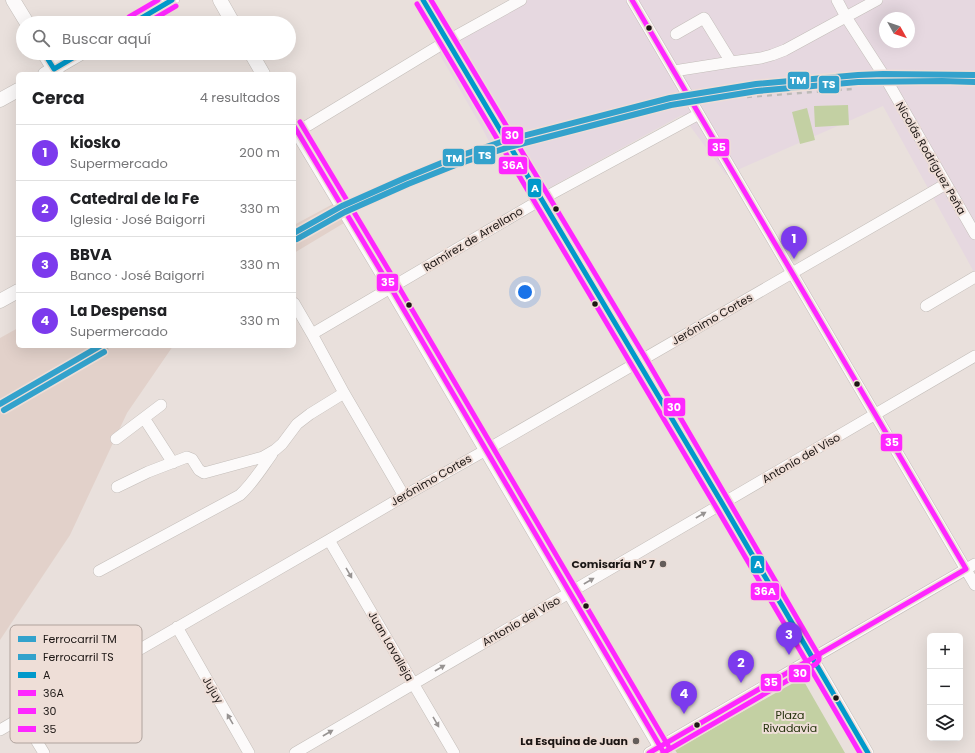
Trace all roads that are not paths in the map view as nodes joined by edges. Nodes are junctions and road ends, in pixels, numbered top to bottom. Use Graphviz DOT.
graph roads {
  1 [pos="13,0"];
  2 [pos="172,0"];
  3 [pos="220,0"];
  4 [pos="423,0"];
  5 [pos="521,0"];
  6 [pos="632,0"];
  7 [pos="837,0"];
  8 [pos="877,0"];
  9 [pos="22,16"];
  10 [pos="145,16"];
  11 [pos="229,16"];
  12 [pos="846,17"];
  13 [pos="676,34"];
  14 [pos="447,41"];
  15 [pos="47,60"];
  16 [pos="70,60"];
  17 [pos="255,60"];
  18 [pos="731,62"];
  19 [pos="674,71"];
  20 [pos="52,72"];
  21 [pos="263,72"];
  22 [pos="16,91"];
  23 [pos="0,100"];
  24 [pos="699,114"];
  25 [pos="296,129"];
  26 [pos="296,132"];
  27 [pos="946,184"];
  28 [pos="542,198"];
  29 [pos="975,234"];
  30 [pos="792,273"];
  31 [pos="975,277"];
  32 [pos="391,288"];
  33 [pos="16,292"];
  34 [pos="0,302"];
  35 [pos="296,306"];
  36 [pos="926,306"];
  37 [pos="312,334"];
  38 [pos="975,356"];
  39 [pos="638,361"];
  40 [pos="344,393"];
  41 [pos="161,405"];
  42 [pos="875,414"];
  43 [pos="144,418"];
  44 [pos="116,439"];
  45 [pos="275,450"];
  46 [pos="486,450"];
  47 [pos="173,463"];
  48 [pos="118,488"];
  49 [pos="404,496"];
  50 [pos="722,503"];
  51 [pos="329,540"];
  52 [pos="970,566"];
  53 [pos="99,571"];
  54 [pos="975,585"];
  55 [pos="569,592"];
  56 [pos="178,627"];
  57 [pos="142,648"];
  58 [pos="812,658"];
  59 [pos="413,684"];
  60 [pos="10,724"];
  61 [pos="0,730"];
  62 [pos="38,743"];
  63 [pos="658,751"];
  64 [pos="44,753"];
  65 [pos="249,753"];
  66 [pos="294,753"];
  67 [pos="454,753"];
  68 [pos="868,753"];
  1 -- 9 [label="main road"];
  2 -- 10 [label="main road"];
  3 -- 11 [label="main road"];
  4 -- 14 [label="street"];
  5 -- 14 [label="street"];
  6 -- 19 [label="street"];
  7 -- 12 [label="street, Nicolás Rodríguez Peña"];
  8 -- 12 [label="street"];
  12 -- 18 [label="street"];
  12 -- 27 [label="street, Nicolás Rodríguez Peña"];
  13 -- 18 [label="street"];
  14 -- 25 [label="street"];
  14 -- 28 [label="street"];
  15 -- 20 [label="main road"];
  16 -- 20 [label="main road"];
  17 -- 21 [label="main road"];
  18 -- 19 [label="street"];
  19 -- 24 [label="street"];
  22 -- 23 [label="main road"];
  24 -- 28 [label="street, Ramírez de Arrellano"];
  24 -- 30 [label="street"];
  26 -- 32 [label="main road"];
  27 -- 29 [label="street, Nicolás Rodríguez Peña"];
  27 -- 30 [label="street, Jerónimo Cortes"];
  28 -- 32 [label="street, Ramírez de Arrellano"];
  28 -- 39 [label="street"];
  30 -- 39 [label="street, Jerónimo Cortes"];
  30 -- 42 [label="street"];
  31 -- 36 [label="street"];
  32 -- 37 [label="street, Ramírez de Arrellano"];
  32 -- 46 [label="main road"];
  33 -- 34 [label="main road"];
  35 -- 37 [label="street"];
  37 -- 40 [label="street"];
  38 -- 42 [label="street, Antonio del Viso"];
  39 -- 46 [label="street, Jerónimo Cortes"];
  39 -- 50 [label="street"];
  40 -- 45 [label="street"];
  40 -- 49 [label="street"];
  41 -- 43 [label="street"];
  42 -- 50 [label="street, Antonio del Viso"];
  42 -- 52 [label="street"];
  43 -- 44 [label="street"];
  43 -- 47 [label="street"];
  45 -- 47 [label="street"];
  45 -- 53 [label="street"];
  46 -- 49 [label="street, Jerónimo Cortes"];
  46 -- 55 [label="main road"];
  47 -- 48 [label="street"];
  49 -- 51 [label="street, Jerónimo Cortes"];
  55 -- 50 [label="street, Antonio del Viso, one-way"];
  50 -- 58 [label="street"];
  51 -- 56 [label="street, Jerónimo Cortes"];
  51 -- 59 [label="street, Juan Lavalleja, one-way"];
  52 -- 54 [label="street"];
  52 -- 58 [label="street"];
  59 -- 55 [label="street, Antonio del Viso, one-way"];
  55 -- 63 [label="main road"];
  56 -- 57 [label="street, Jerónimo Cortes"];
  65 -- 56 [label="street, Jujuy, one-way"];
  58 -- 63 [label="street"];
  58 -- 68 [label="street"];
  66 -- 59 [label="street, Antonio del Viso, one-way"];
  59 -- 67 [label="street, Juan Lavalleja, one-way"];
  60 -- 61 [label="street, Jerónimo Cortes"];
  62 -- 64 [label="street"];
}
